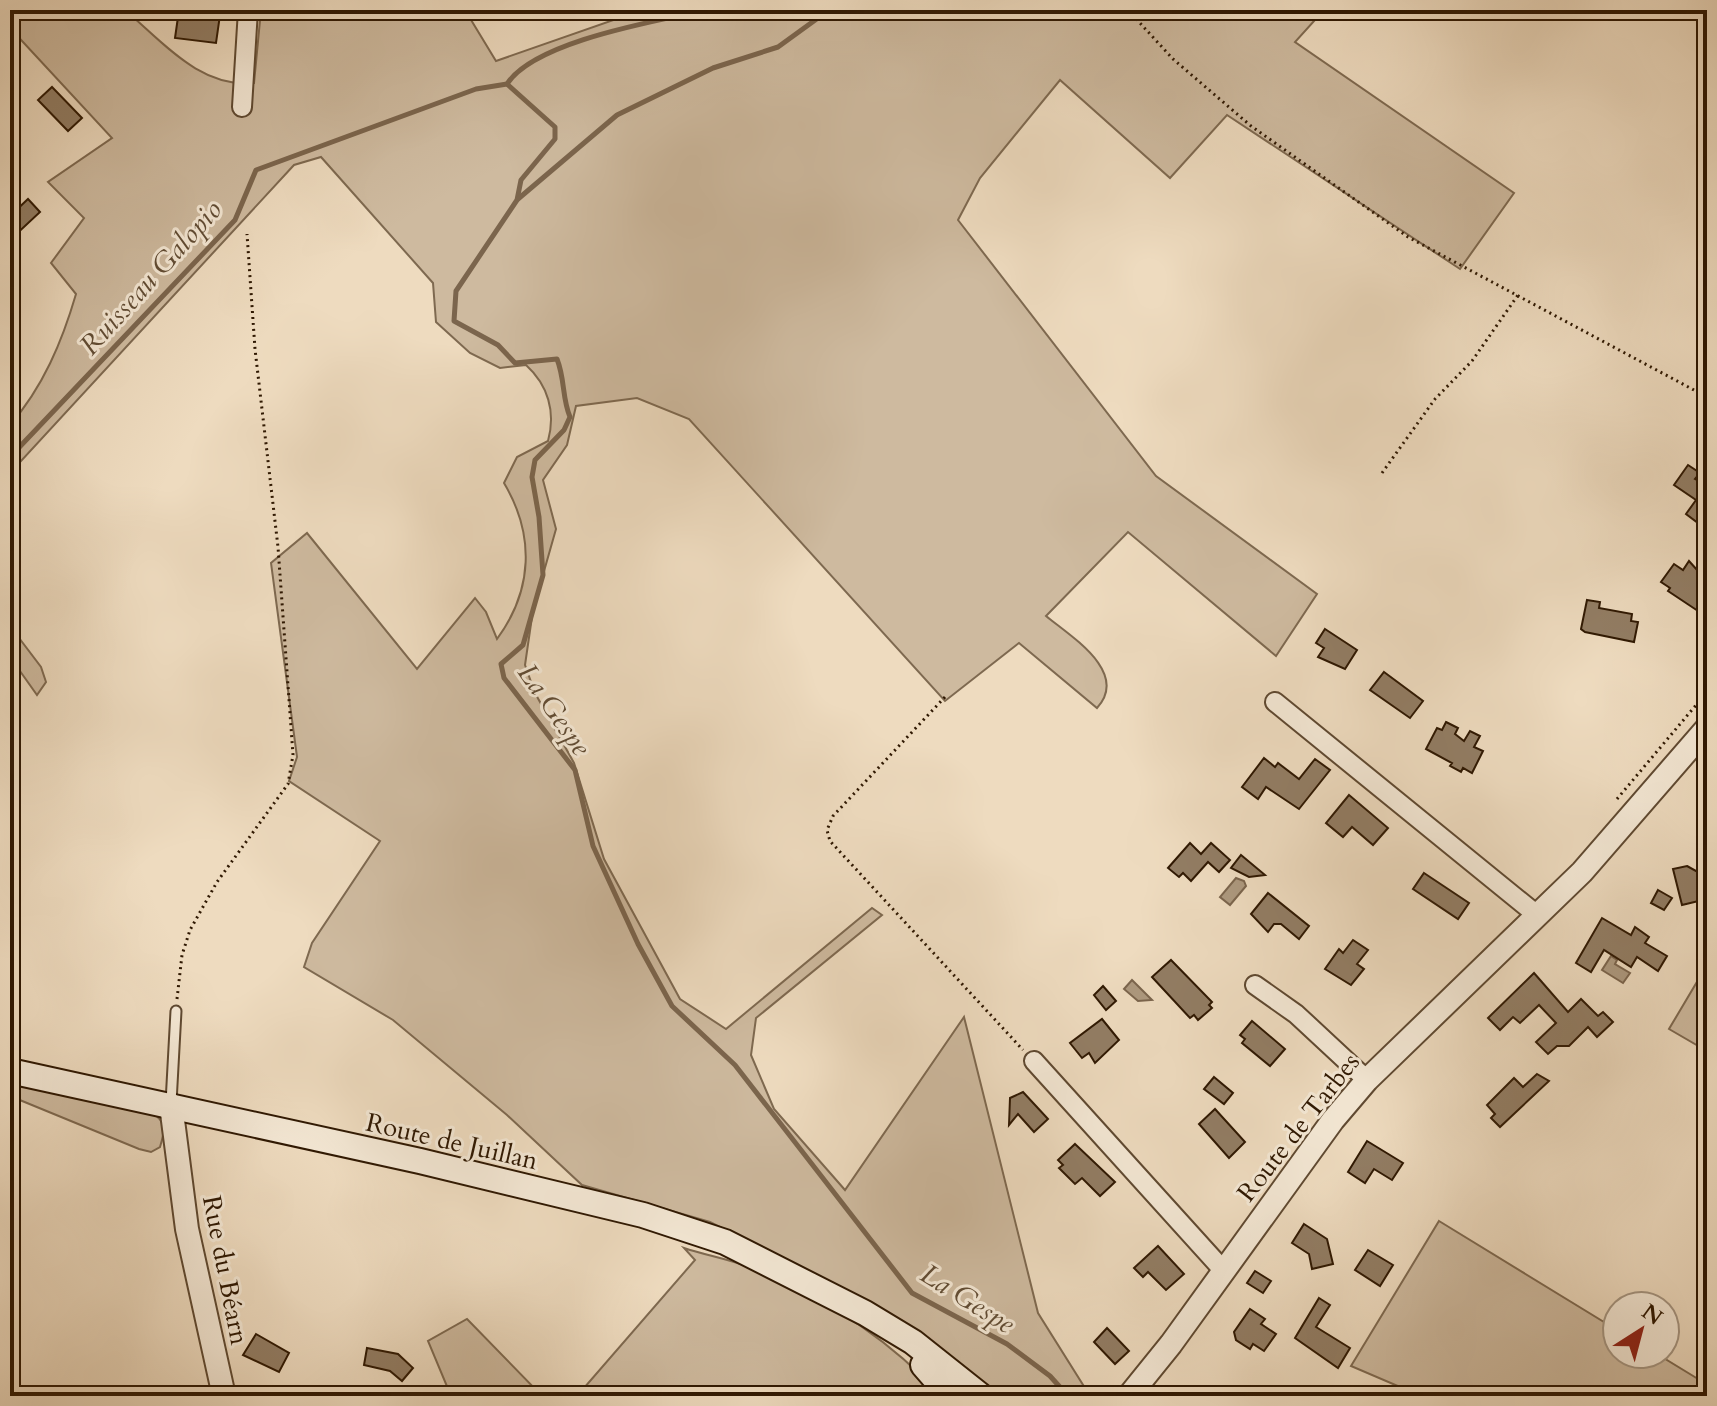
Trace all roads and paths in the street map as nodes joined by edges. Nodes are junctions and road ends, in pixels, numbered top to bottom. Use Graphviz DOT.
graph roads {
  1 [pos="248,10"];
  2 [pos="1128,10"];
  3 [pos="242,107"];
  4 [pos="247,234"];
  5 [pos="1518,295"];
  6 [pos="1707,397"];
  7 [pos="1382,473"];
  8 [pos="945,697"];
  9 [pos="1275,702"];
  10 [pos="1707,728"];
  11 [pos="1537,915"];
  12 [pos="1255,985"];
  13 [pos="176,1011"];
  14 [pos="1034,1061"];
  15 [pos="10,1071"];
  16 [pos="1367,1080"];
  17 [pos="171,1105"];
  18 [pos="1223,1270"];
  19 [pos="865,1313"];
  20 [pos="224,1396"];
  21 [pos="950,1396"];
  22 [pos="981,1396"];
  23 [pos="1129,1396"];
  1 -- 3 [label="street"];
  2 -- 5 [label="path"];
  4 -- 13 [label="path"];
  5 -- 6 [label="path"];
  5 -- 7 [label="path"];
  8 -- 14 [label="path"];
  9 -- 11 [label="street"];
  10 -- 11 [label="street, Route de Tarbes"];
  11 -- 16 [label="street, Route de Tarbes"];
  12 -- 16 [label="street"];
  13 -- 17 [label="lane"];
  14 -- 18 [label="street"];
  15 -- 17 [label="main road, Route de Juillan"];
  16 -- 18 [label="street, Route de Tarbes"];
  17 -- 19 [label="main road, Route de Juillan"];
  17 -- 20 [label="street, Rue du Béarn"];
  18 -- 23 [label="street, Route de Tarbes"];
  19 -- 21 [label="main road, Route de Juillan"];
  19 -- 22 [label="main road, Route de Juillan"];
}
